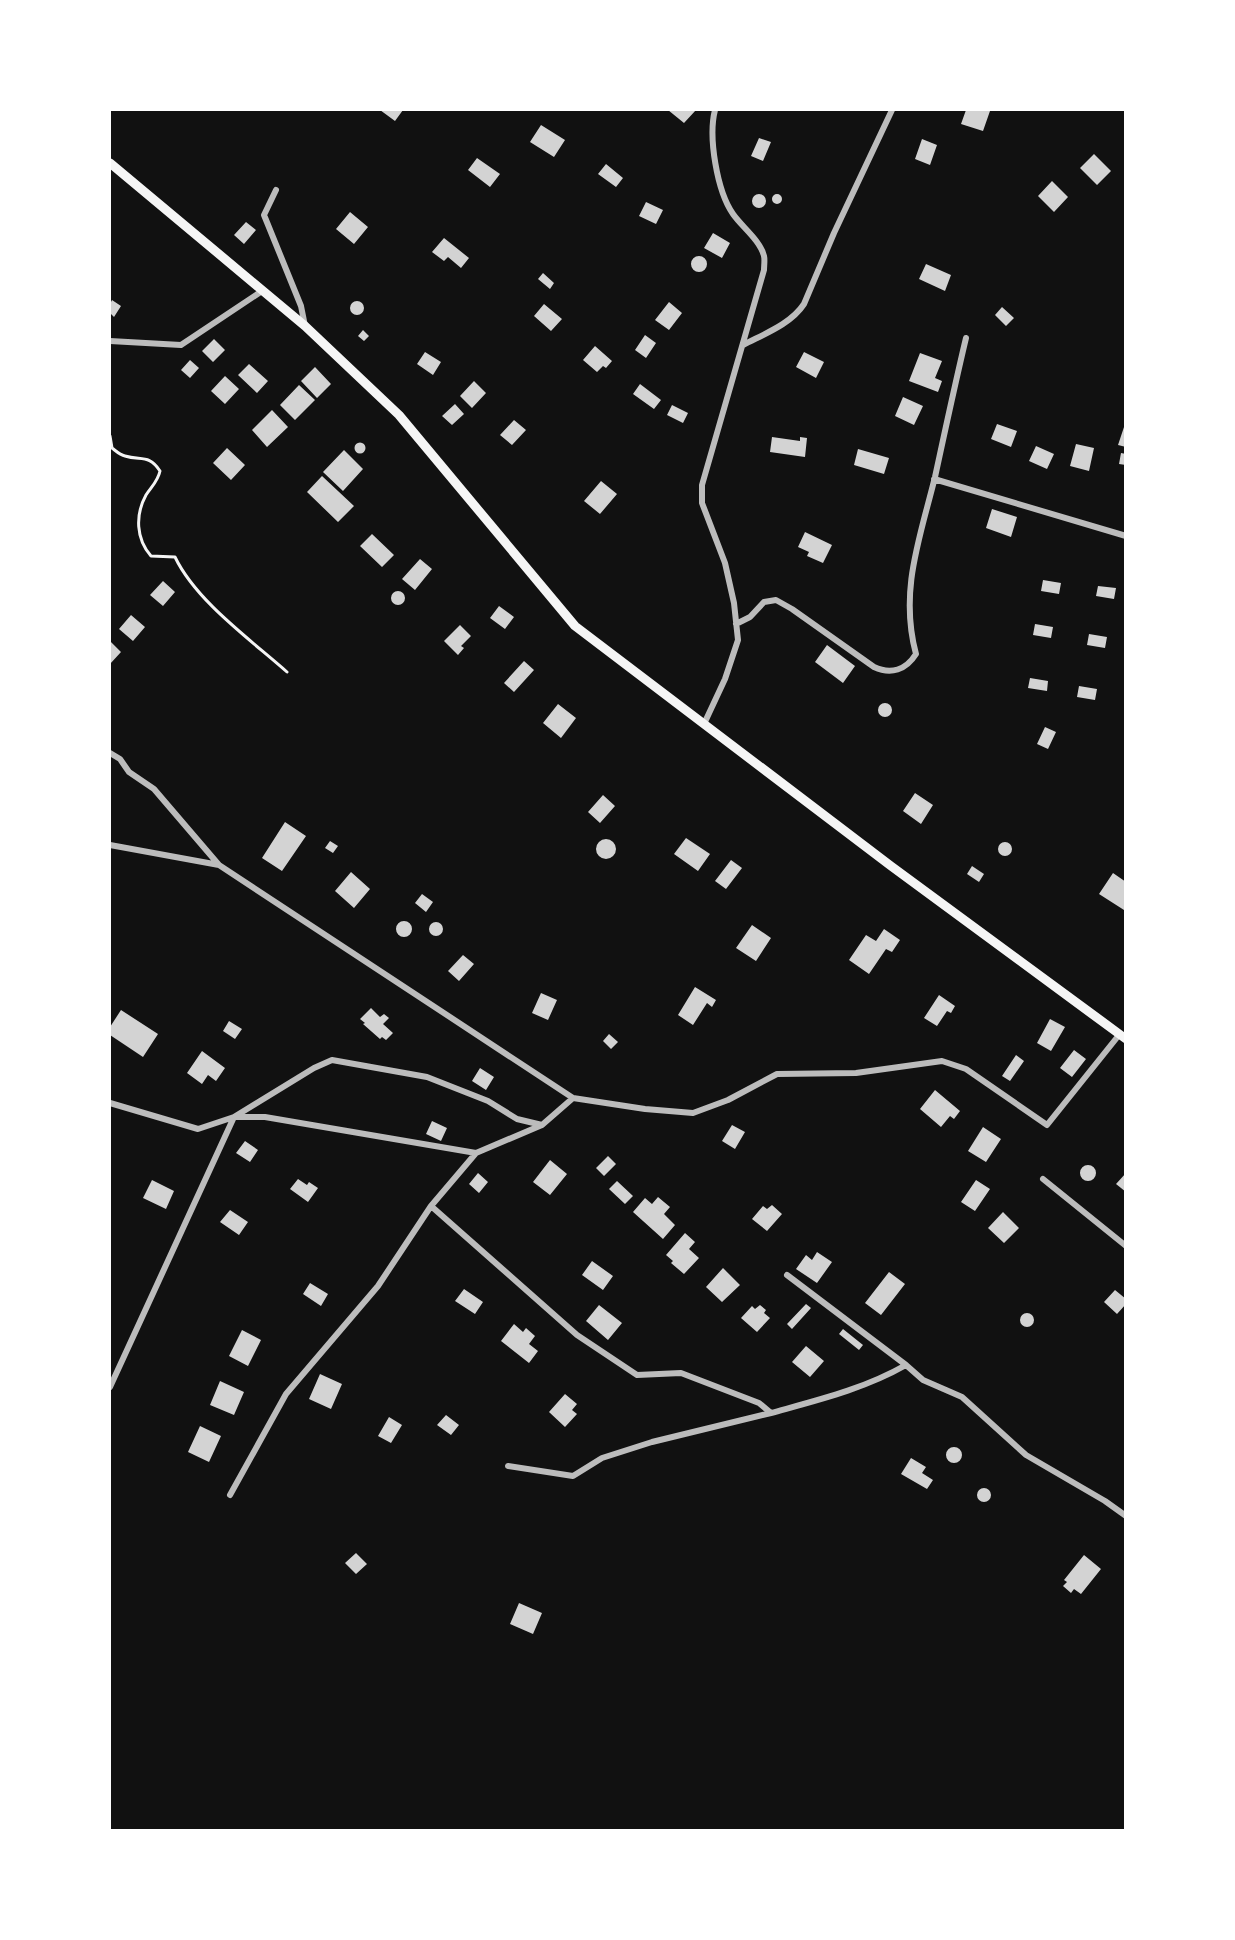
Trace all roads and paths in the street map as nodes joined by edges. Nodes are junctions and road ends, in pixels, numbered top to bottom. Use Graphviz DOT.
graph roads {
  1 [pos="715,110"];
  2 [pos="892,110"];
  3 [pos="110,163"];
  4 [pos="276,190"];
  5 [pos="262,291"];
  6 [pos="305,326"];
  7 [pos="966,338"];
  8 [pos="110,341"];
  9 [pos="743,345"];
  10 [pos="110,436"];
  11 [pos="934,479"];
  12 [pos="1125,536"];
  13 [pos="736,624"];
  14 [pos="287,672"];
  15 [pos="704,724"];
  16 [pos="110,753"];
  17 [pos="110,845"];
  18 [pos="219,865"];
  19 [pos="1122,1037"];
  20 [pos="573,1098"];
  21 [pos="110,1103"];
  22 [pos="234,1117"];
  23 [pos="542,1125"];
  24 [pos="476,1153"];
  25 [pos="1043,1179"];
  26 [pos="431,1206"];
  27 [pos="1125,1246"];
  28 [pos="788,1275"];
  29 [pos="906,1365"];
  30 [pos="110,1387"];
  31 [pos="771,1413"];
  32 [pos="508,1466"];
  33 [pos="230,1495"];
  34 [pos="1125,1516"];
  1 -- 9 [label="street"];
  2 -- 9 [label="street"];
  3 -- 5 [label="main road"];
  4 -- 6 [label="street"];
  5 -- 6 [label="main road"];
  5 -- 8 [label="street"];
  6 -- 15 [label="main road"];
  7 -- 11 [label="street"];
  9 -- 13 [label="street"];
  10 -- 14 [label="path"];
  11 -- 12 [label="street"];
  11 -- 13 [label="street"];
  13 -- 15 [label="street"];
  15 -- 19 [label="main road"];
  16 -- 18 [label="street"];
  17 -- 18 [label="street"];
  18 -- 20 [label="street"];
  19 -- 20 [label="street"];
  20 -- 23 [label="street"];
  21 -- 22 [label="street"];
  22 -- 23 [label="street"];
  22 -- 24 [label="street"];
  22 -- 30 [label="street"];
  23 -- 24 [label="street"];
  24 -- 26 [label="street"];
  25 -- 27 [label="street"];
  26 -- 31 [label="street"];
  26 -- 33 [label="street"];
  28 -- 29 [label="street"];
  29 -- 31 [label="street"];
  29 -- 34 [label="street"];
  31 -- 32 [label="street"];
}
